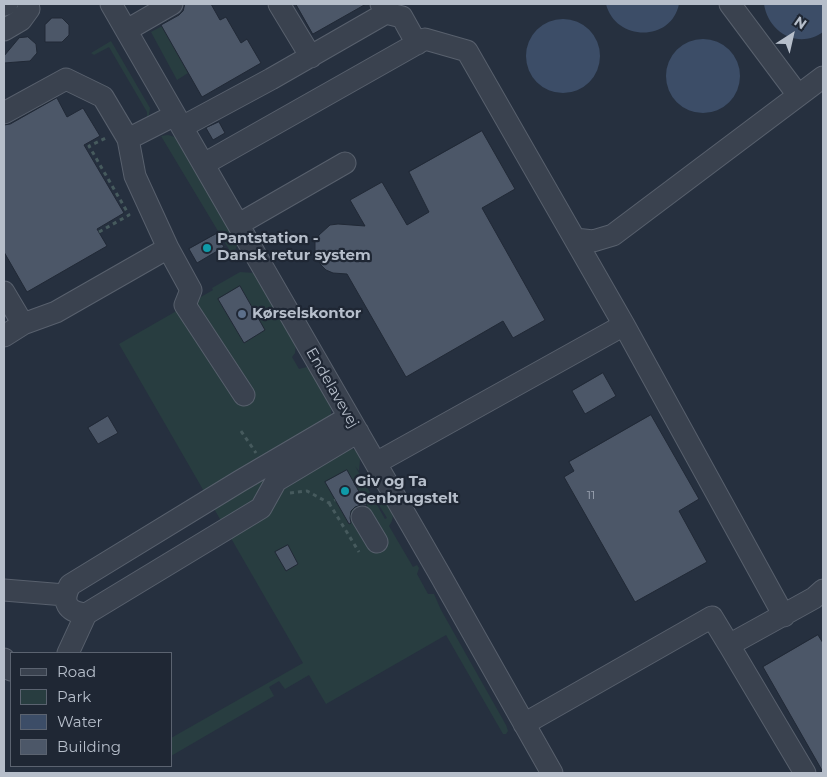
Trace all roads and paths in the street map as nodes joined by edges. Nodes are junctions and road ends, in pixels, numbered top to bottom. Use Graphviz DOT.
graph roads {
  1 [pos="111,4"];
  2 [pos="172,4"];
  3 [pos="279,4"];
  4 [pos="730,4"];
  5 [pos="32,5"];
  6 [pos="383,8"];
  7 [pos="4,30"];
  8 [pos="127,30"];
  9 [pos="417,44"];
  10 [pos="311,56"];
  11 [pos="823,77"];
  12 [pos="798,96"];
  13 [pos="4,113"];
  14 [pos="179,121"];
  15 [pos="128,139"];
  16 [pos="345,163"];
  17 [pos="204,164"];
  18 [pos="239,224"];
  19 [pos="575,239"];
  20 [pos="168,248"];
  21 [pos="4,292"];
  22 [pos="23,324"];
  23 [pos="624,325"];
  24 [pos="4,336"];
  25 [pos="244,395"];
  26 [pos="353,425"];
  27 [pos="376,464"];
  28 [pos="217,495"];
  29 [pos="329,503"];
  30 [pos="362,517"];
  31 [pos="235,523"];
  32 [pos="368,547"];
  33 [pos="4,590"];
  34 [pos="823,590"];
  35 [pos="65,595"];
  36 [pos="86,614"];
  37 [pos="784,616"];
  38 [pos="729,645"];
  39 [pos="68,652"];
  40 [pos="81,652"];
  41 [pos="524,724"];
  42 [pos="552,773"];
  43 [pos="805,773"];
  1 -- 8 [label="street, Endelavevej"];
  2 -- 8 [label="street"];
  3 -- 10 [label="street"];
  4 -- 12 [label="street"];
  5 -- 7 [label="street"];
  6 -- 9 [label="street"];
  6 -- 10 [label="street"];
  8 -- 14 [label="street, Endelavevej"];
  9 -- 17 [label="street"];
  9 -- 19 [label="street"];
  10 -- 14 [label="street"];
  11 -- 12 [label="street"];
  12 -- 19 [label="street"];
  13 -- 15 [label="street"];
  14 -- 15 [label="street"];
  14 -- 17 [label="street, Endelavevej"];
  15 -- 20 [label="street"];
  16 -- 18 [label="street"];
  17 -- 18 [label="street, Endelavevej"];
  18 -- 26 [label="street, Endelavevej"];
  19 -- 23 [label="street"];
  20 -- 22 [label="street"];
  20 -- 25 [label="street"];
  21 -- 22 [label="street"];
  22 -- 24 [label="street"];
  23 -- 27 [label="street"];
  23 -- 37 [label="street"];
  26 -- 27 [label="street, Endelavevej"];
  26 -- 28 [label="street"];
  26 -- 31 [label="street"];
  27 -- 41 [label="street, Endelavevej"];
  28 -- 31 [label="street"];
  28 -- 35 [label="street"];
  29 -- 32 [label="path"];
  30 -- 32 [label="street"];
  31 -- 36 [label="street"];
  33 -- 35 [label="street"];
  34 -- 37 [label="street"];
  35 -- 36 [label="street"];
  36 -- 39 [label="street"];
  36 -- 40 [label="street"];
  37 -- 38 [label="street"];
  38 -- 41 [label="street"];
  38 -- 43 [label="street"];
  41 -- 42 [label="street, Endelavevej"];
}
